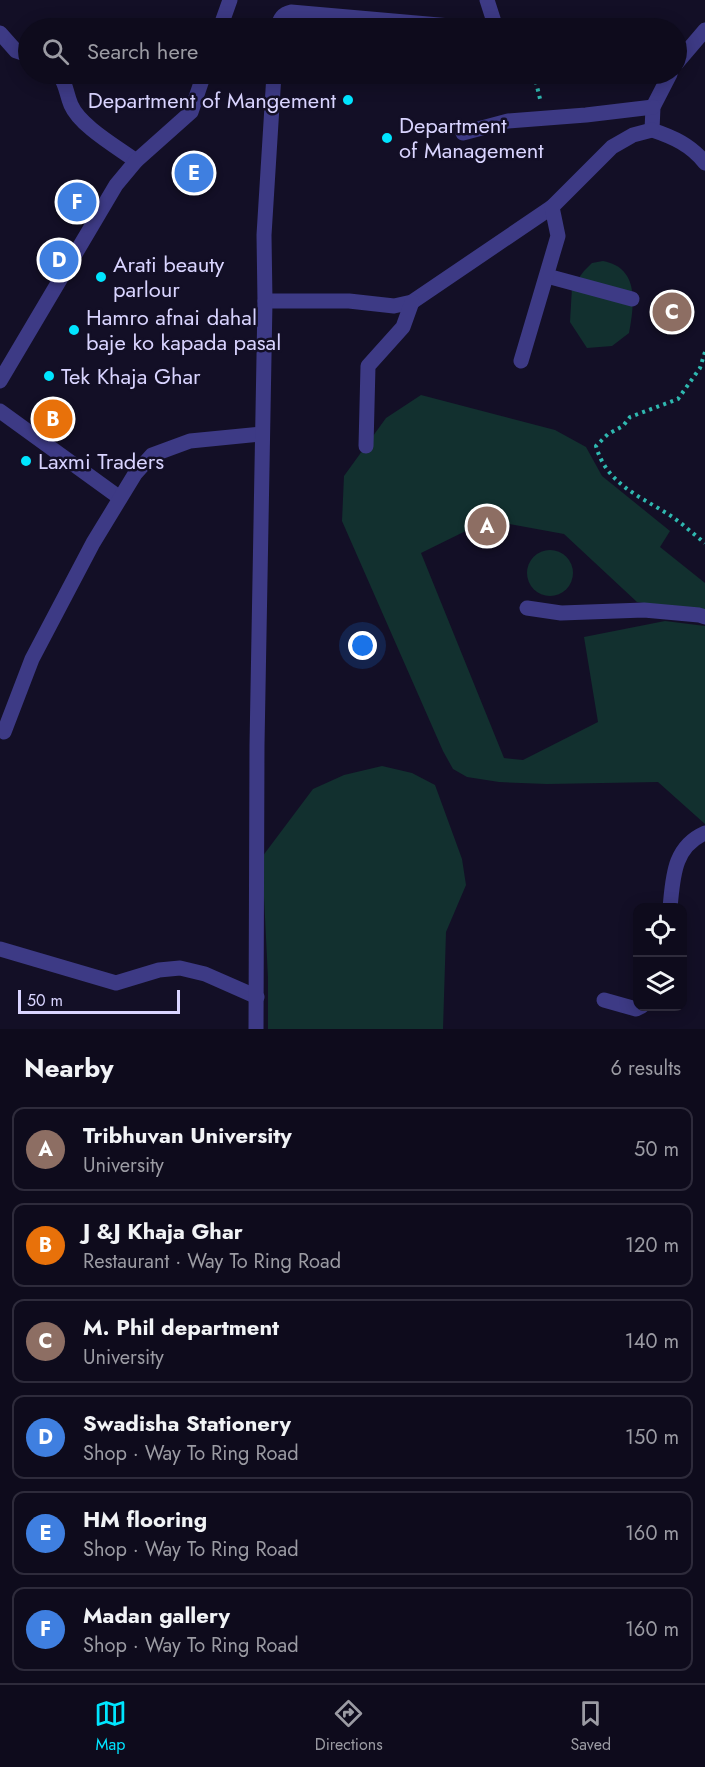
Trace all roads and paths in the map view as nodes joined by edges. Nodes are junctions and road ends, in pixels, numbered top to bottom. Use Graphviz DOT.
graph roads {
  1 [pos="230,0"];
  2 [pos="487,0"];
  3 [pos="224,18"];
  4 [pos="281,18"];
  5 [pos="359,18"];
  6 [pos="493,18"];
  7 [pos="705,30"];
  8 [pos="0,33"];
  9 [pos="687,51"];
  10 [pos="18,52"];
  11 [pos="65,84"];
  12 [pos="201,84"];
  13 [pos="273,84"];
  14 [pos="536,84"];
  15 [pos="665,84"];
  16 [pos="653,107"];
  17 [pos="545,118"];
  18 [pos="652,130"];
  19 [pos="463,134"];
  20 [pos="136,162"];
  21 [pos="705,163"];
  22 [pos="552,207"];
  23 [pos="547,276"];
  24 [pos="632,299"];
  25 [pos="265,301"];
  26 [pos="412,302"];
  27 [pos="705,352"];
  28 [pos="521,361"];
  29 [pos="0,381"];
  30 [pos="0,411"];
  31 [pos="262,434"];
  32 [pos="366,447"];
  33 [pos="120,498"];
  34 [pos="705,543"];
  35 [pos="527,608"];
  36 [pos="705,618"];
  37 [pos="4,732"];
  38 [pos="705,833"];
  39 [pos="670,903"];
  40 [pos="0,949"];
  41 [pos="256,997"];
  42 [pos="604,1000"];
  43 [pos="633,1008"];
  44 [pos="256,1029"];
  1 -- 3 [label="street"];
  2 -- 6 [label="street"];
  4 -- 5 [label="street"];
  7 -- 9 [label="street"];
  8 -- 10 [label="street"];
  11 -- 20 [label="street"];
  12 -- 20 [label="street"];
  13 -- 25 [label="street"];
  14 -- 17 [label="path"];
  15 -- 16 [label="street"];
  16 -- 17 [label="street"];
  16 -- 18 [label="street"];
  17 -- 19 [label="street"];
  18 -- 21 [label="street"];
  18 -- 22 [label="street"];
  20 -- 29 [label="street"];
  22 -- 23 [label="street"];
  22 -- 26 [label="street"];
  23 -- 24 [label="street"];
  23 -- 28 [label="street"];
  25 -- 26 [label="street"];
  25 -- 31 [label="street"];
  26 -- 32 [label="street"];
  27 -- 34 [label="path"];
  30 -- 33 [label="street"];
  31 -- 33 [label="street"];
  31 -- 41 [label="street"];
  33 -- 37 [label="street"];
  35 -- 36 [label="street"];
  38 -- 39 [label="street"];
  40 -- 41 [label="street"];
  41 -- 44 [label="street"];
  42 -- 43 [label="street"];
}
